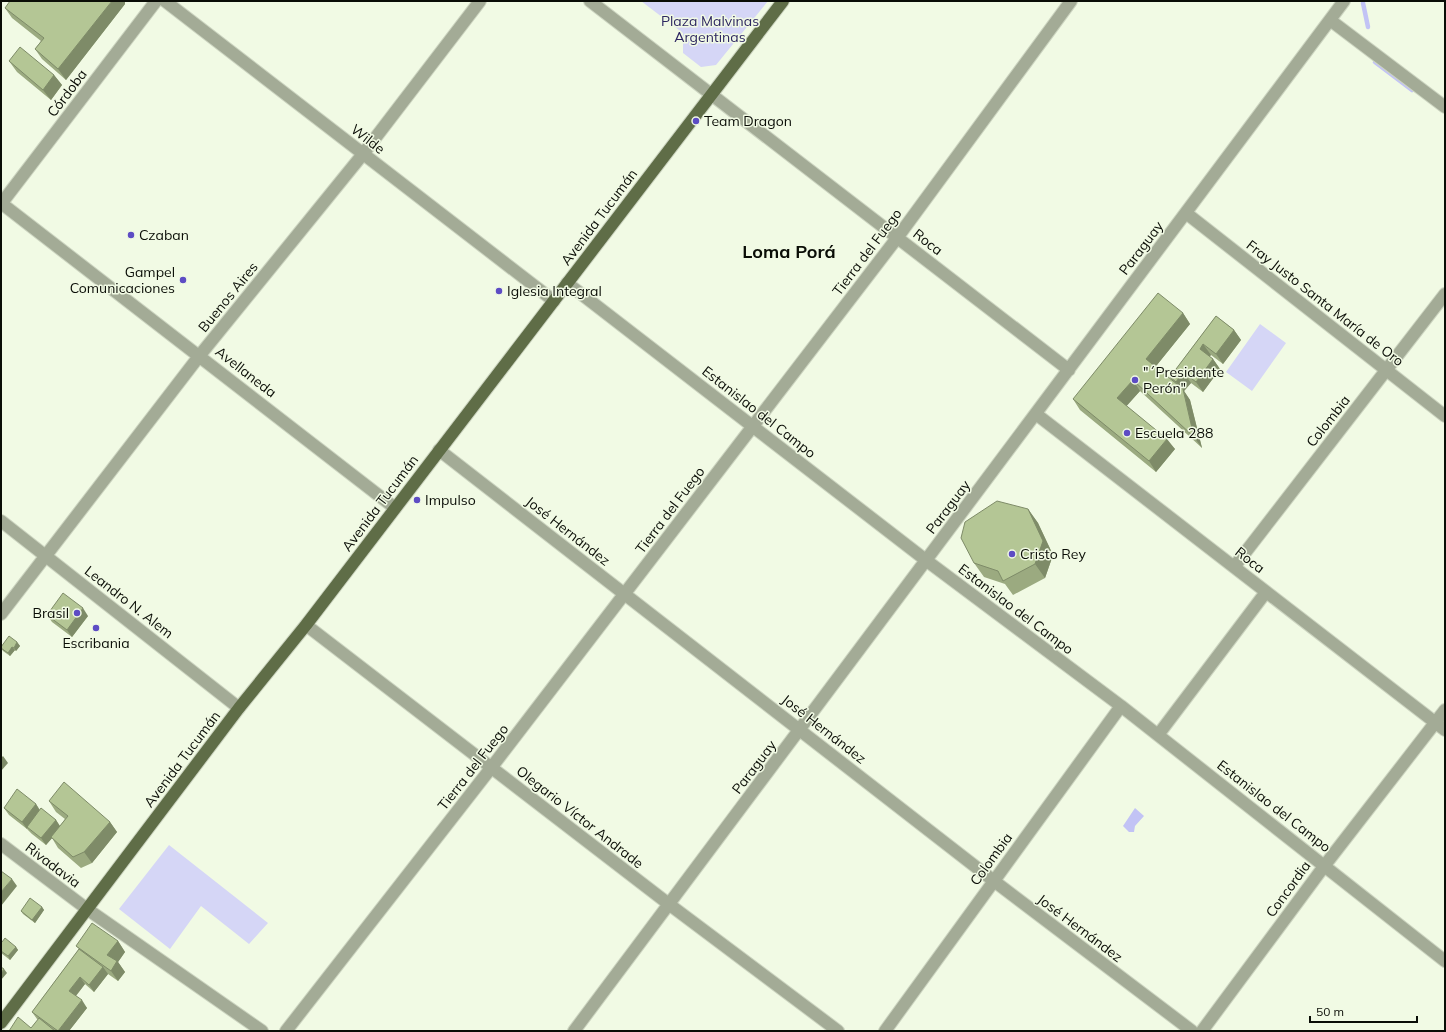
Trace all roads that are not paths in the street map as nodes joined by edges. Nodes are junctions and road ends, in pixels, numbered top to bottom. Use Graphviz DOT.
graph roads {
  1 [pos="156,1"];
  2 [pos="165,1"];
  3 [pos="480,1"];
  4 [pos="590,1"];
  5 [pos="783,1"];
  6 [pos="1071,1"];
  7 [pos="1344,1"];
  8 [pos="1330,20"];
  9 [pos="712,95"];
  10 [pos="1445,107"];
  11 [pos="363,154"];
  12 [pos="1,204"];
  13 [pos="1186,213"];
  14 [pos="897,238"];
  15 [pos="567,283"];
  16 [pos="1445,294"];
  17 [pos="554,301"];
  18 [pos="200,355"];
  19 [pos="1069,370"];
  20 [pos="1386,370"];
  21 [pos="1036,414"];
  22 [pos="1445,416"];
  23 [pos="753,426"];
  24 [pos="439,450"];
  25 [pos="396,508"];
  26 [pos="1,521"];
  27 [pos="45,555"];
  28 [pos="926,561"];
  29 [pos="1234,567"];
  30 [pos="1266,592"];
  31 [pos="625,594"];
  32 [pos="1,614"];
  33 [pos="306,624"];
  34 [pos="1121,706"];
  35 [pos="239,708"];
  36 [pos="1445,710"];
  37 [pos="1440,726"];
  38 [pos="801,729"];
  39 [pos="1158,735"];
  40 [pos="491,768"];
  41 [pos="1,844"];
  42 [pos="1324,865"];
  43 [pos="994,881"];
  44 [pos="670,905"];
  45 [pos="87,910"];
  46 [pos="1445,961"];
  47 [pos="1,1023"];
  48 [pos="262,1031"];
  49 [pos="286,1031"];
  50 [pos="574,1031"];
  51 [pos="838,1031"];
  52 [pos="886,1031"];
  53 [pos="1192,1031"];
  54 [pos="1202,1031"];
  1 -- 12 [label="street, Córdoba"];
  2 -- 11 [label="street, Wilde"];
  3 -- 11 [label="street, Buenos Aires"];
  4 -- 9 [label="street, Roca"];
  5 -- 9 [label="main road, Avenida Tucumán"];
  6 -- 14 [label="street, Tierra del Fuego"];
  7 -- 8 [label="street, Paraguay"];
  8 -- 10 [label="street"];
  8 -- 13 [label="street, Paraguay"];
  9 -- 14 [label="street, Roca"];
  9 -- 15 [label="main road, Avenida Tucumán"];
  11 -- 17 [label="street, Wilde"];
  11 -- 18 [label="street, Buenos Aires"];
  12 -- 18 [label="street, Avellaneda"];
  13 -- 19 [label="street, Paraguay"];
  13 -- 20 [label="street, Fray Justo Santa María de Oro"];
  14 -- 19 [label="street, Roca"];
  14 -- 23 [label="street, Tierra del Fuego"];
  15 -- 17 [label="main road, Avenida Tucumán"];
  15 -- 23 [label="street, Estanislao del Campo"];
  16 -- 20 [label="street, Colombia"];
  17 -- 24 [label="main road, Avenida Tucumán"];
  18 -- 25 [label="street, Avellaneda"];
  18 -- 27 [label="street, Buenos Aires"];
  19 -- 21 [label="street, Paraguay"];
  20 -- 22 [label="street, Fray Justo Santa María de Oro"];
  20 -- 29 [label="street, Colombia"];
  21 -- 28 [label="street, Paraguay"];
  21 -- 29 [label="street, Roca"];
  23 -- 28 [label="street, Estanislao del Campo"];
  23 -- 31 [label="street, Tierra del Fuego"];
  24 -- 25 [label="main road, Avenida Tucumán"];
  24 -- 31 [label="street, José Hernández"];
  25 -- 33 [label="main road, Avenida Tucumán"];
  26 -- 27 [label="street, Leandro N. Alem"];
  27 -- 32 [label="street, Buenos Aires"];
  27 -- 35 [label="street, Leandro N. Alem"];
  28 -- 34 [label="street, Estanislao del Campo"];
  28 -- 38 [label="street, Paraguay"];
  29 -- 30 [label="street, Roca"];
  30 -- 37 [label="street, Roca"];
  30 -- 39 [label="street"];
  31 -- 38 [label="street, José Hernández"];
  31 -- 40 [label="street, Tierra del Fuego"];
  33 -- 35 [label="main road, Avenida Tucumán"];
  33 -- 40 [label="street, Olegario Víctor Andrade"];
  34 -- 39 [label="street, Estanislao del Campo"];
  34 -- 43 [label="street, Colombia"];
  35 -- 45 [label="main road, Avenida Tucumán"];
  36 -- 37 [label="street, Concordia"];
  37 -- 42 [label="street, Concordia"];
  38 -- 43 [label="street, José Hernández"];
  38 -- 44 [label="street, Paraguay"];
  39 -- 42 [label="street, Estanislao del Campo"];
  40 -- 44 [label="street, Olegario Víctor Andrade"];
  40 -- 49 [label="street, Tierra del Fuego"];
  41 -- 45 [label="street, Rivadavia"];
  42 -- 46 [label="street, Estanislao del Campo"];
  42 -- 54 [label="street, Concordia"];
  43 -- 52 [label="street, Colombia"];
  43 -- 53 [label="street, José Hernández"];
  44 -- 50 [label="street, Paraguay"];
  44 -- 51 [label="street, Olegario Víctor Andrade"];
  45 -- 47 [label="main road, Avenida Tucumán"];
  45 -- 48 [label="street, Rivadavia"];
}
